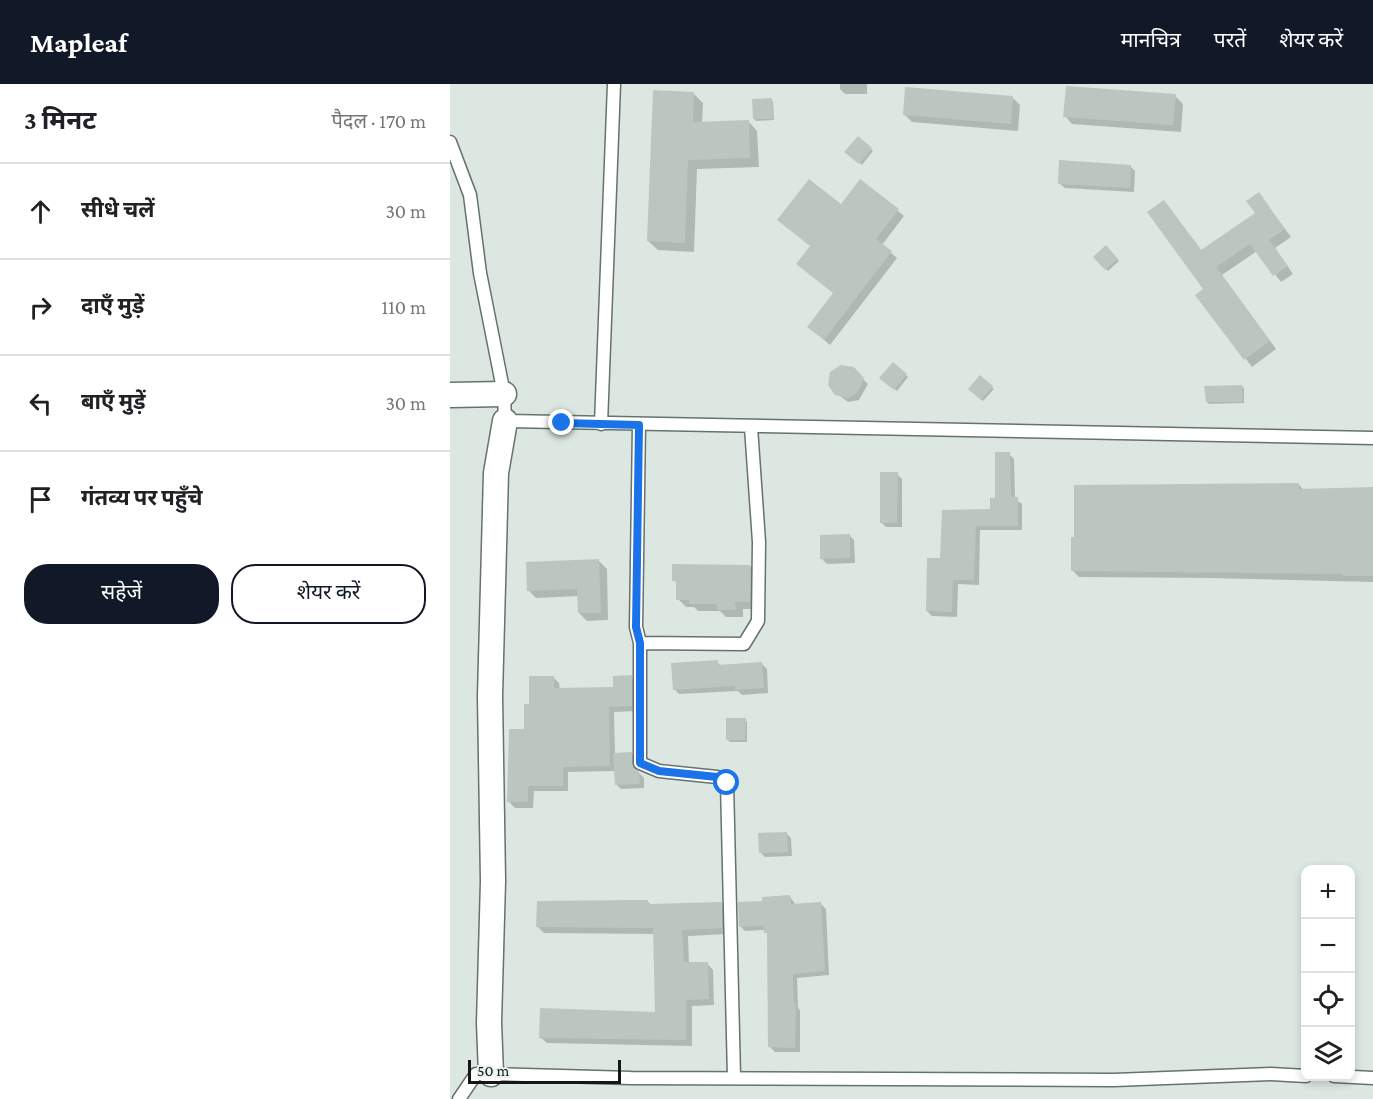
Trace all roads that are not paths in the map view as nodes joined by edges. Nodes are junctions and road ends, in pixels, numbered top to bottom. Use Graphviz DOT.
graph roads {
  1 [pos="614,84"];
  2 [pos="450,142"];
  3 [pos="504,394"];
  4 [pos="450,395"];
  5 [pos="505,421"];
  6 [pos="601,424"];
  7 [pos="639,425"];
  8 [pos="751,427"];
  9 [pos="1373,438"];
  10 [pos="640,643"];
  11 [pos="491,1074"];
  12 [pos="1301,1076"];
  13 [pos="734,1077"];
  14 [pos="1355,1078"];
  15 [pos="1373,1078"];
  16 [pos="459,1099"];
  1 -- 6 [label="lane"];
  2 -- 3 [label="lane"];
  3 -- 4 [label="street"];
  3 -- 5 [label="lane"];
  5 -- 6 [label="lane"];
  5 -- 11 [label="street"];
  6 -- 7 [label="lane"];
  7 -- 8 [label="lane"];
  7 -- 10 [label="lane"];
  8 -- 9 [label="lane"];
  8 -- 10 [label="lane"];
  10 -- 13 [label="lane"];
  11 -- 13 [label="lane"];
  11 -- 16 [label="lane"];
  12 -- 13 [label="lane"];
  14 -- 15 [label="lane"];
}
